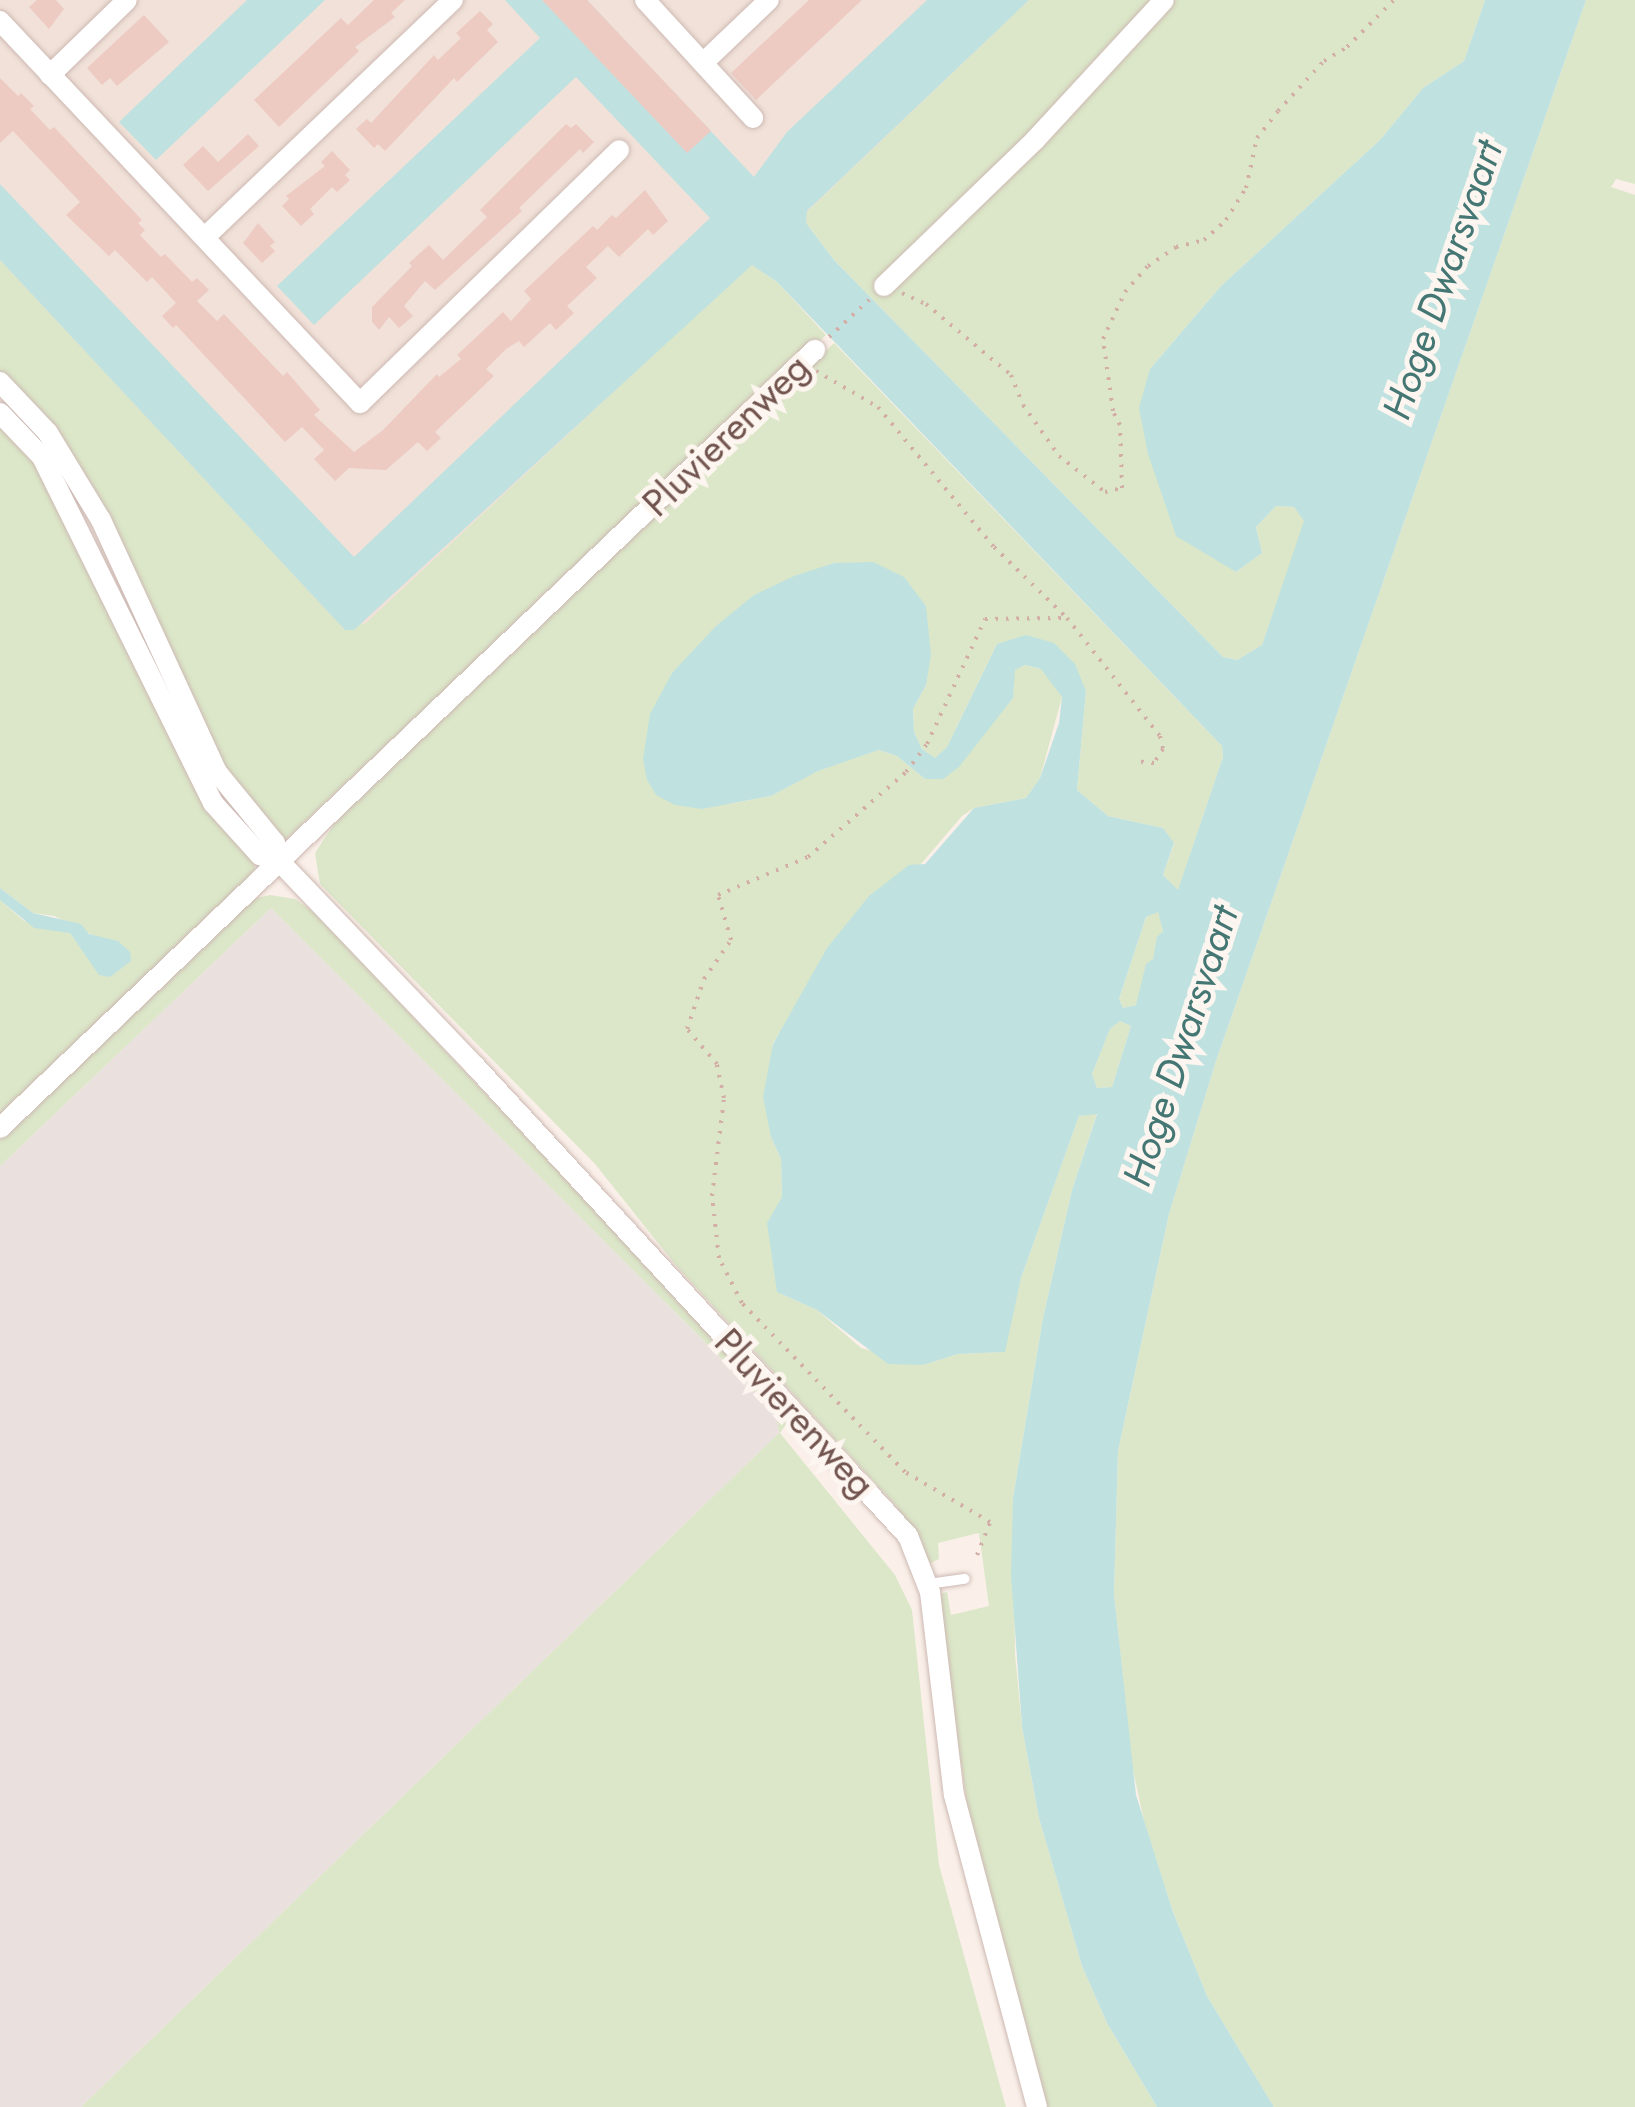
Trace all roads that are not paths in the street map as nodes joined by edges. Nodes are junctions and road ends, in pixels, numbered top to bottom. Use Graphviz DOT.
graph roads {
  1 [pos="127,0"];
  2 [pos="453,0"];
  3 [pos="645,0"];
  4 [pos="769,0"];
  5 [pos="1164,0"];
  6 [pos="0,21"];
  7 [pos="703,63"];
  8 [pos="50,76"];
  9 [pos="753,118"];
  10 [pos="619,150"];
  11 [pos="205,237"];
  12 [pos="884,286"];
  13 [pos="808,356"];
  14 [pos="0,382"];
  15 [pos="0,414"];
  16 [pos="280,862"];
  17 [pos="0,1128"];
  18 [pos="965,1579"];
  19 [pos="927,1584"];
  20 [pos="1037,2107"];
  1 -- 8 [label="street"];
  2 -- 11 [label="street"];
  3 -- 7 [label="street"];
  4 -- 7 [label="street"];
  5 -- 12 [label="street"];
  6 -- 8 [label="street"];
  7 -- 9 [label="street"];
  8 -- 11 [label="street"];
  10 -- 11 [label="street"];
  13 -- 16 [label="street, Pluvierenweg"];
  14 -- 16 [label="street, Pluvierenweg"];
  15 -- 16 [label="street, Pluvierenweg"];
  16 -- 17 [label="street"];
  16 -- 19 [label="street, Pluvierenweg"];
  18 -- 19 [label="lane"];
  19 -- 20 [label="street, Pluvierenweg"];
}
